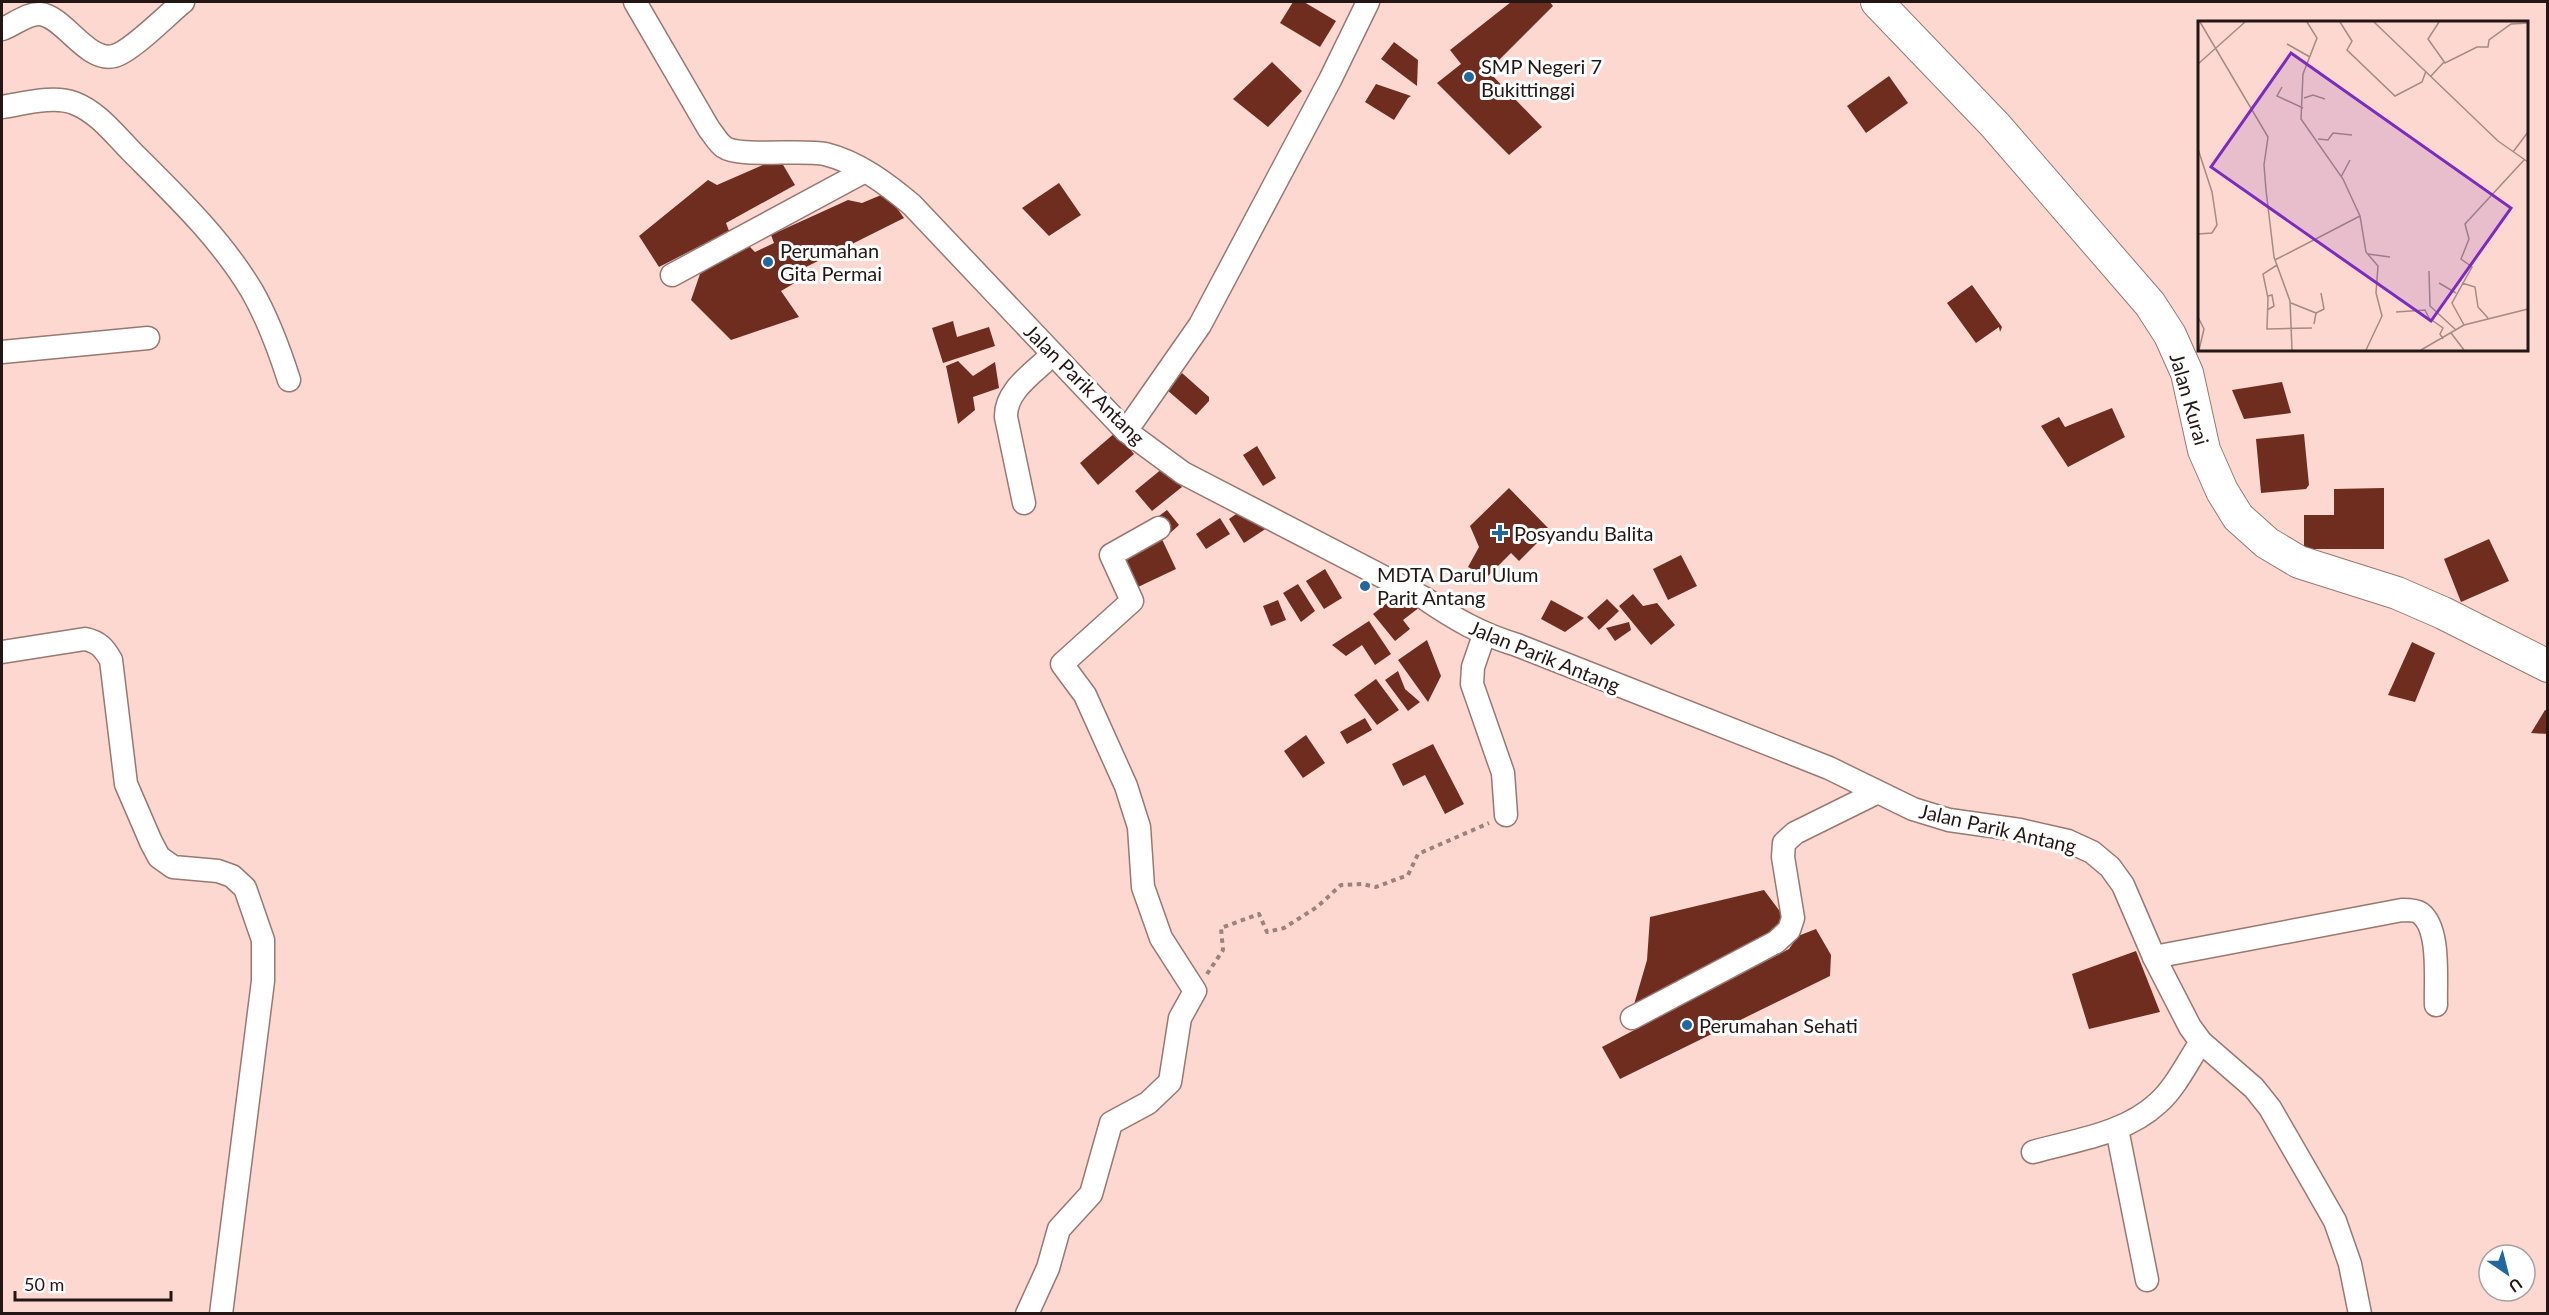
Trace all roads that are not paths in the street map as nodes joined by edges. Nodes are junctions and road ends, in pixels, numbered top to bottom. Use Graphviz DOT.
graph roads {
  1 [pos="183,2"];
  2 [pos="635,2"];
  3 [pos="1368,2"];
  4 [pos="1877,2"];
  5 [pos="2,29"];
  6 [pos="2,107"];
  7 [pos="865,171"];
  8 [pos="672,275"];
  9 [pos="148,338"];
  10 [pos="2,352"];
  11 [pos="1053,354"];
  12 [pos="290,380"];
  13 [pos="1126,430"];
  14 [pos="1024,503"];
  15 [pos="1159,528"];
  16 [pos="1484,635"];
  17 [pos="2,652"];
  18 [pos="2544,665"];
  19 [pos="1876,792"];
  20 [pos="1506,816"];
  21 [pos="2154,957"];
  22 [pos="2436,1005"];
  23 [pos="1632,1018"];
  24 [pos="2201,1042"];
  25 [pos="2117,1129"];
  26 [pos="2033,1152"];
  27 [pos="2147,1280"];
  28 [pos="221,1314"];
  29 [pos="1027,1314"];
  30 [pos="2360,1314"];
  1 -- 5 [label="street"];
  2 -- 7 [label="street, Jalan Parik Antang"];
  3 -- 13 [label="street"];
  4 -- 18 [label="street, Jalan Kurai"];
  6 -- 12 [label="street"];
  7 -- 8 [label="street"];
  7 -- 11 [label="street, Jalan Parik Antang"];
  9 -- 10 [label="street"];
  11 -- 13 [label="street, Jalan Parik Antang"];
  11 -- 14 [label="street"];
  13 -- 16 [label="street, Jalan Parik Antang"];
  15 -- 29 [label="street"];
  16 -- 19 [label="street, Jalan Parik Antang"];
  16 -- 20 [label="street"];
  17 -- 28 [label="street"];
  19 -- 21 [label="street, Jalan Parik Antang"];
  19 -- 23 [label="street"];
  21 -- 22 [label="street"];
  21 -- 24 [label="street, Jalan Parik Antang"];
  24 -- 25 [label="street"];
  24 -- 30 [label="street, Jalan Parik Antang"];
  25 -- 26 [label="street"];
  25 -- 27 [label="street"];
}
